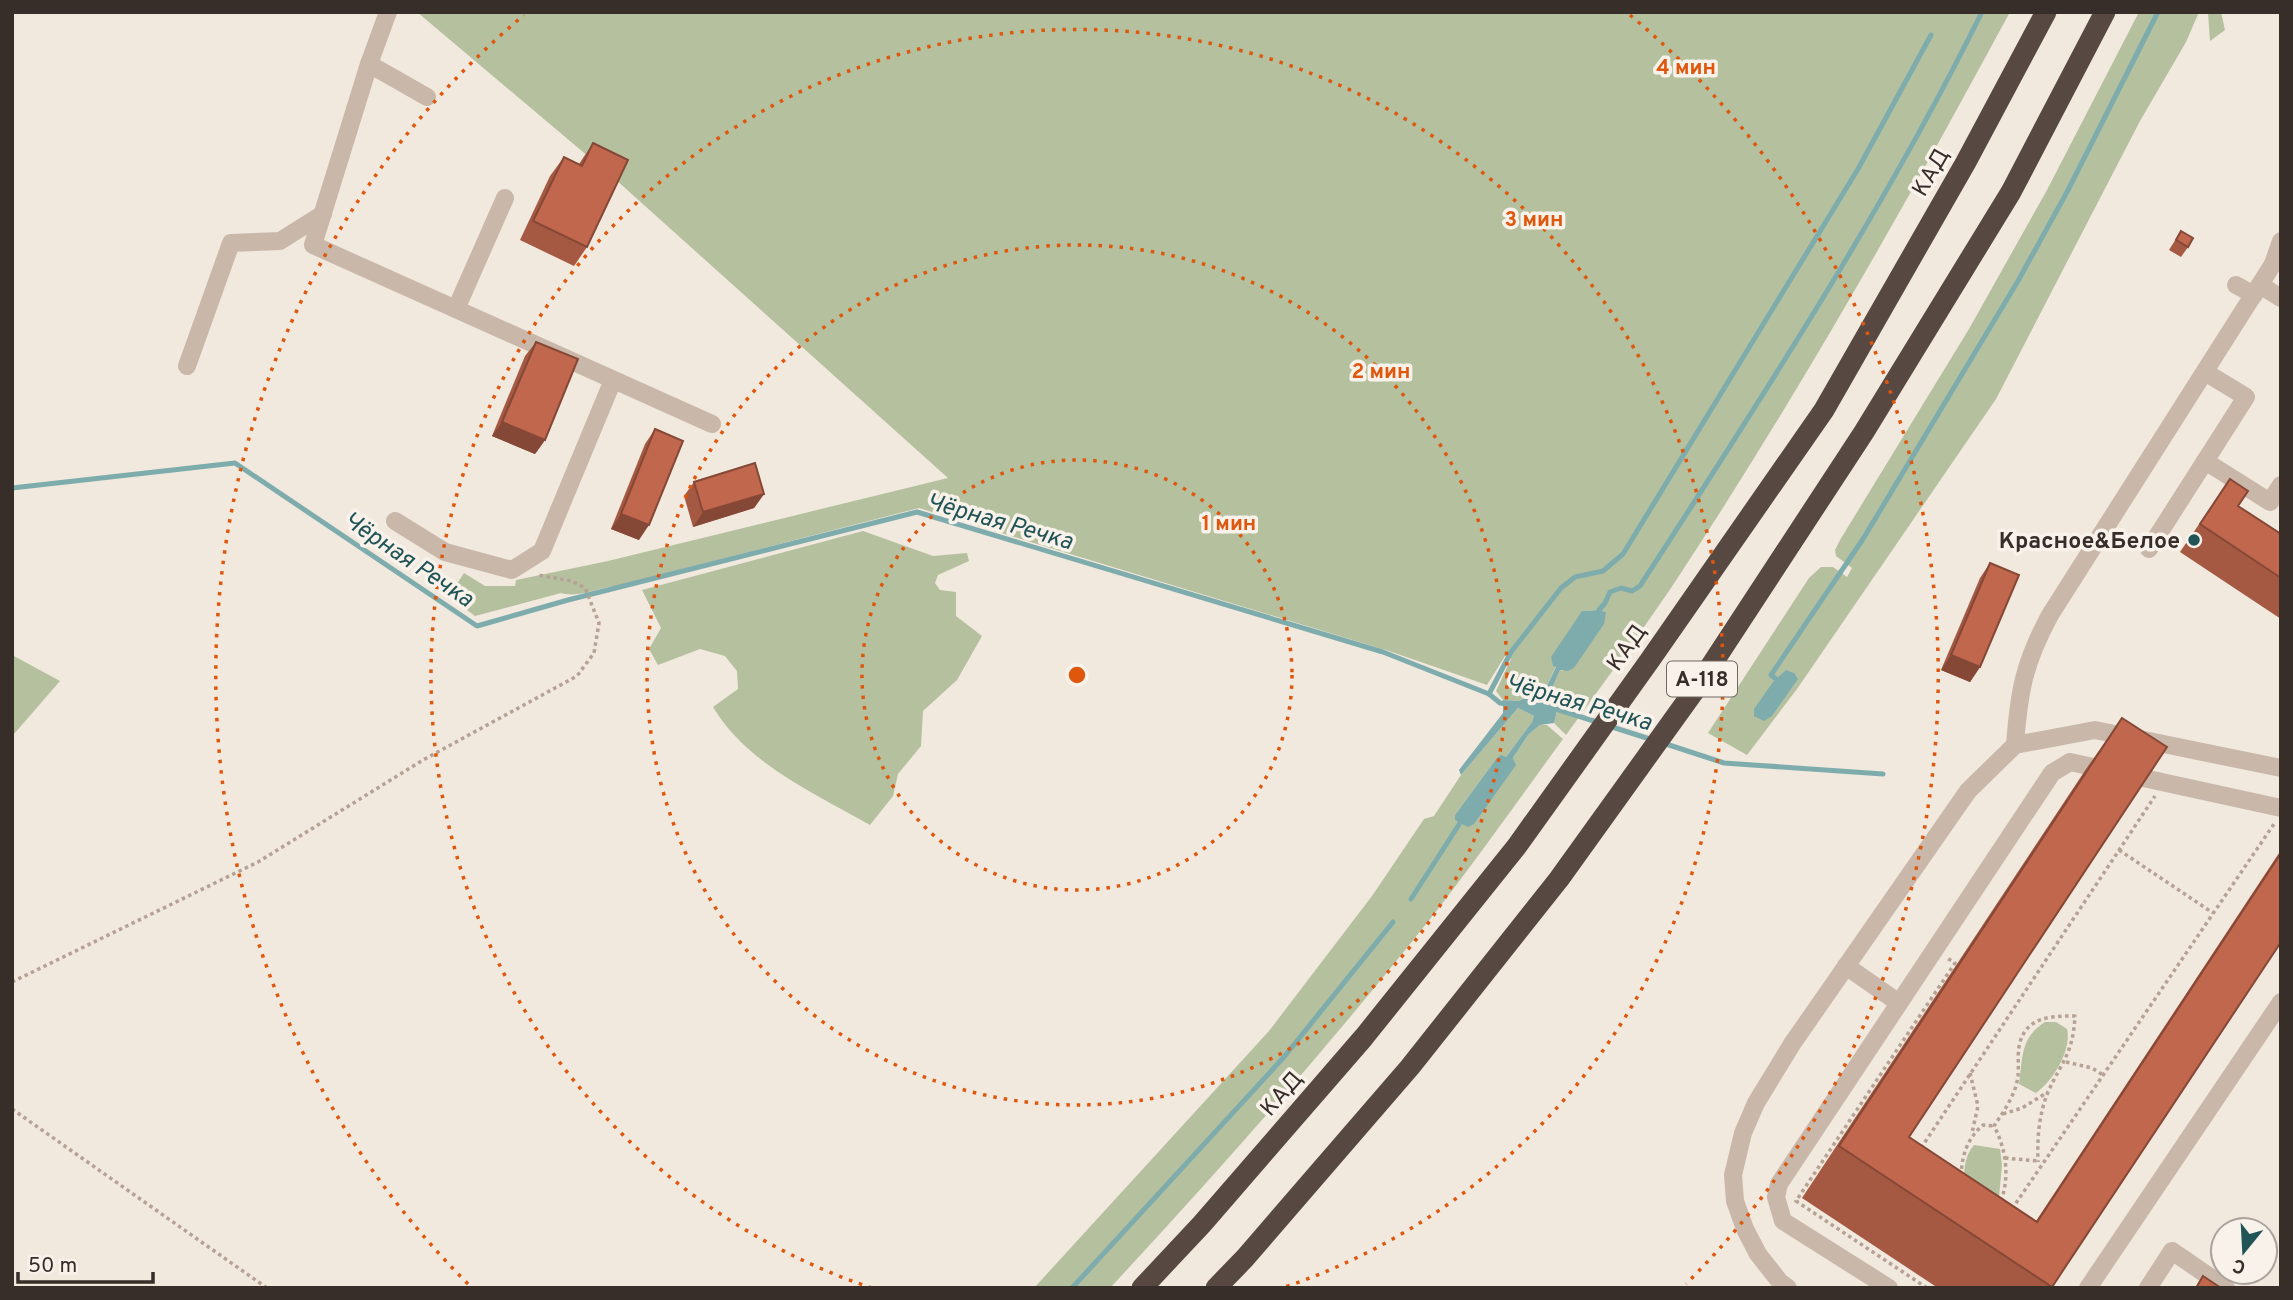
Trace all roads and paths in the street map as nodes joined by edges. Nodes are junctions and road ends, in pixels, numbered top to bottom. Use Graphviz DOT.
graph roads {
  1 [pos="388,12"];
  2 [pos="2046,12"];
  3 [pos="2105,12"];
  4 [pos="369,64"];
  5 [pos="427,97"];
  6 [pos="505,198"];
  7 [pos="323,214"];
  8 [pos="2281,241"];
  9 [pos="2277,259"];
  10 [pos="2236,285"];
  11 [pos="2257,290"];
  12 [pos="2281,298"];
  13 [pos="456,309"];
  14 [pos="187,366"];
  15 [pos="2206,372"];
  16 [pos="613,380"];
  17 [pos="712,424"];
  18 [pos="2205,461"];
  19 [pos="2281,485"];
  20 [pos="395,521"];
  21 [pos="2149,550"];
  22 [pos="512,570"];
  23 [pos="2015,745"];
  24 [pos="2281,768"];
  25 [pos="2164,782"];
  26 [pos="2281,808"];
  27 [pos="2281,814"];
  28 [pos="2119,850"];
  29 [pos="2213,913"];
  30 [pos="1955,963"];
  31 [pos="1846,966"];
  32 [pos="12,982"];
  33 [pos="2281,1002"];
  34 [pos="1899,1003"];
  35 [pos="2066,1062"];
  36 [pos="1970,1073"];
  37 [pos="2103,1075"];
  38 [pos="2049,1091"];
  39 [pos="12,1109"];
  40 [pos="2001,1115"];
  41 [pos="1994,1126"];
  42 [pos="1972,1135"];
  43 [pos="1917,1154"];
  44 [pos="2005,1158"];
  45 [pos="2038,1161"];
  46 [pos="2044,1162"];
  47 [pos="1952,1166"];
  48 [pos="1962,1167"];
  49 [pos="1961,1182"];
  50 [pos="2000,1206"];
  51 [pos="2007,1217"];
  52 [pos="267,1288"];
  53 [pos="1142,1288"];
  54 [pos="1216,1288"];
  55 [pos="1788,1288"];
  56 [pos="1889,1288"];
  57 [pos="1927,1288"];
  58 [pos="2088,1288"];
  59 [pos="2148,1288"];
  60 [pos="2226,1288"];
  1 -- 4 [label="street"];
  2 -- 53 [label="highway, КАД / А-118"];
  3 -- 54 [label="highway, А-118"];
  4 -- 5 [label="street"];
  4 -- 7 [label="street"];
  6 -- 13 [label="street"];
  7 -- 13 [label="street"];
  7 -- 14 [label="street"];
  8 -- 9 [label="street"];
  9 -- 11 [label="street"];
  10 -- 11 [label="street"];
  11 -- 12 [label="street"];
  11 -- 15 [label="street"];
  13 -- 16 [label="street"];
  15 -- 18 [label="street"];
  15 -- 23 [label="street"];
  16 -- 17 [label="street"];
  16 -- 22 [label="street"];
  18 -- 19 [label="street"];
  18 -- 21 [label="street"];
  20 -- 22 [label="street"];
  22 -- 32 [label="path"];
  23 -- 24 [label="street"];
  23 -- 31 [label="street"];
  25 -- 26 [label="street"];
  25 -- 28 [label="path"];
  25 -- 34 [label="street"];
  27 -- 29 [label="path"];
  28 -- 29 [label="path"];
  28 -- 36 [label="path"];
  29 -- 37 [label="path"];
  30 -- 57 [label="path"];
  31 -- 34 [label="street"];
  31 -- 55 [label="street"];
  33 -- 58 [label="street"];
  34 -- 56 [label="street"];
  35 -- 37 [label="path"];
  35 -- 38 [label="path"];
  35 -- 40 [label="path"];
  36 -- 42 [label="path"];
  36 -- 43 [label="path"];
  37 -- 46 [label="path"];
  38 -- 40 [label="path"];
  38 -- 45 [label="path"];
  39 -- 52 [label="path"];
  40 -- 41 [label="path"];
  41 -- 42 [label="path"];
  41 -- 44 [label="path"];
  42 -- 48 [label="path"];
  44 -- 45 [label="path"];
  44 -- 50 [label="path"];
  45 -- 46 [label="path"];
  46 -- 51 [label="path"];
  47 -- 48 [label="path"];
  48 -- 49 [label="path"];
  59 -- 60 [label="street"];
}
